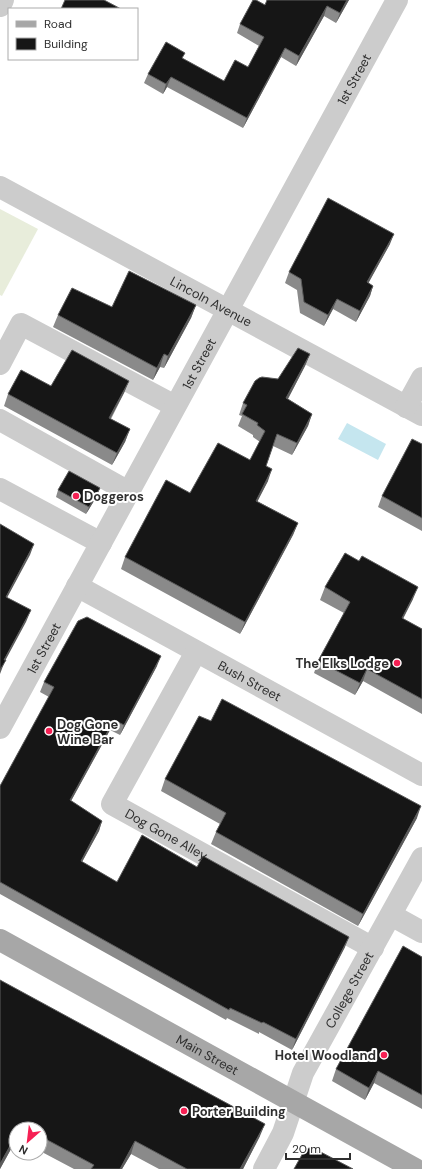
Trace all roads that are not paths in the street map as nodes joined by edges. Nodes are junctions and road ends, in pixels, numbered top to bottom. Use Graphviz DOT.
graph roads {
  1 [pos="3,0"];
  2 [pos="397,0"];
  3 [pos="0,6"];
  4 [pos="0,187"];
  5 [pos="228,310"];
  6 [pos="0,364"];
  7 [pos="422,378"];
  8 [pos="175,406"];
  9 [pos="414,411"];
  10 [pos="0,420"];
  11 [pos="0,489"];
  12 [pos="128,492"];
  13 [pos="101,543"];
  14 [pos="77,586"];
  15 [pos="196,652"];
  16 [pos="0,728"];
  17 [pos="422,775"];
  18 [pos="422,858"];
  19 [pos="391,915"];
  20 [pos="422,932"];
  21 [pos="0,940"];
  22 [pos="373,948"];
  23 [pos="293,1103"];
  24 [pos="264,1169"];
  25 [pos="415,1169"];
  1 -- 3 [label="street"];
  2 -- 5 [label="street, 1st Street"];
  4 -- 5 [label="street, Lincoln Avenue"];
  5 -- 8 [label="street, 1st Street"];
  5 -- 9 [label="street, Lincoln Avenue"];
  6 -- 8 [label="street"];
  7 -- 9 [label="street"];
  8 -- 12 [label="street, 1st Street"];
  10 -- 12 [label="street"];
  11 -- 13 [label="street"];
  12 -- 13 [label="street, 1st Street"];
  13 -- 14 [label="street, 1st Street"];
  14 -- 15 [label="street, Bush Street"];
  14 -- 16 [label="street, 1st Street"];
  15 -- 17 [label="street, Bush Street"];
  15 -- 22 [label="street, Dog Gone Alley"];
  18 -- 19 [label="street, College Street"];
  19 -- 20 [label="street"];
  19 -- 22 [label="street, College Street"];
  21 -- 23 [label="main road, Main Street"];
  22 -- 23 [label="street, College Street"];
  23 -- 24 [label="street, College Street"];
  23 -- 25 [label="main road, Main Street"];
}
